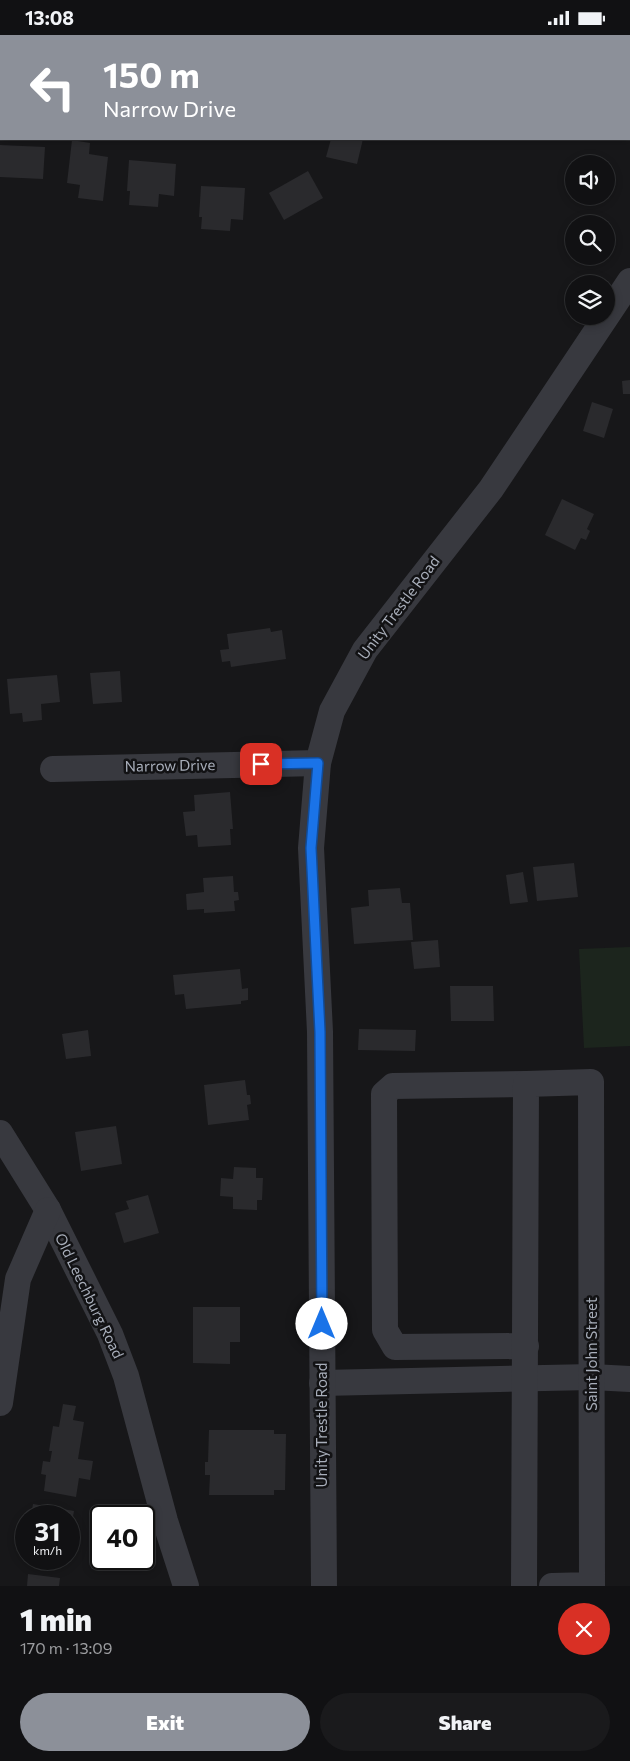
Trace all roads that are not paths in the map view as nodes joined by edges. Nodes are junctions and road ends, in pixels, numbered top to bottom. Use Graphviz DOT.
graph roads {
  1 [pos="630,281"];
  2 [pos="318,763"];
  3 [pos="53,769"];
  4 [pos="526,1084"];
  5 [pos="0,1133"];
  6 [pos="48,1210"];
  7 [pos="526,1346"];
  8 [pos="592,1377"];
  9 [pos="526,1379"];
  10 [pos="630,1379"];
  11 [pos="322,1383"];
  12 [pos="0,1403"];
  13 [pos="592,1585"];
  14 [pos="186,1586"];
  15 [pos="324,1586"];
  16 [pos="524,1586"];
  17 [pos="552,1586"];
  18 [pos="602,1586"];
  1 -- 2 [label="street, Unity Trestle Road"];
  2 -- 3 [label="street, Narrow Drive"];
  2 -- 11 [label="street, Unity Trestle Road"];
  4 -- 7 [label="street"];
  4 -- 7 [label="street"];
  4 -- 8 [label="street, Saint John Street"];
  5 -- 6 [label="street, Old Leechburg Road"];
  6 -- 12 [label="street"];
  6 -- 14 [label="street, Old Leechburg Road"];
  7 -- 9 [label="street"];
  8 -- 9 [label="street"];
  8 -- 10 [label="street"];
  8 -- 13 [label="street, Saint John Street"];
  9 -- 11 [label="street"];
  9 -- 16 [label="street"];
  11 -- 15 [label="street, Unity Trestle Road"];
  13 -- 17 [label="street"];
  13 -- 18 [label="street"];
}
